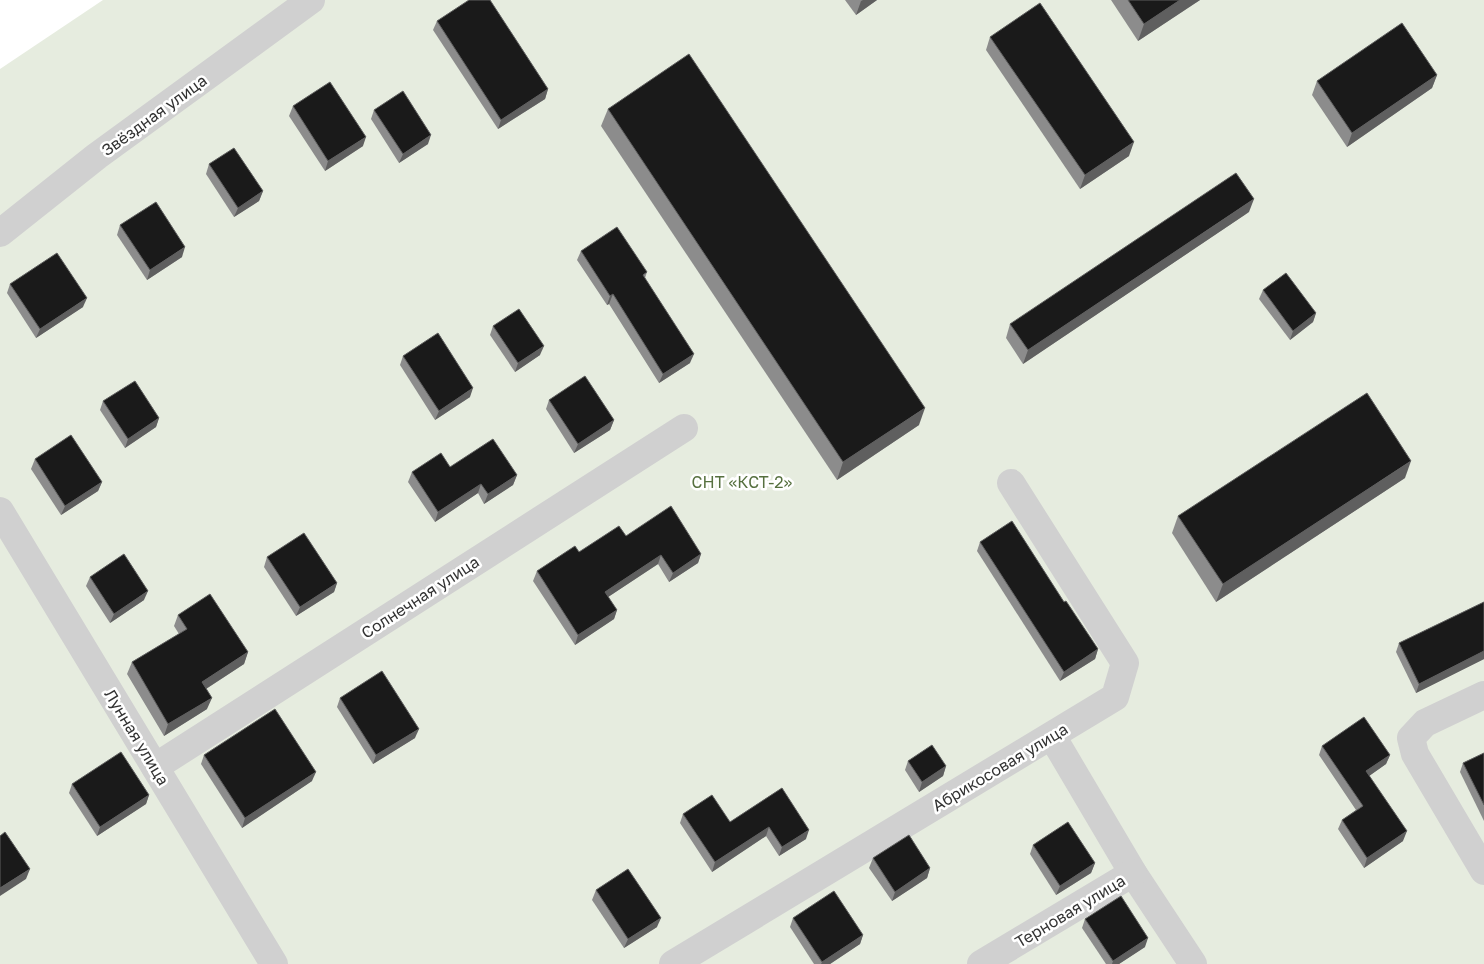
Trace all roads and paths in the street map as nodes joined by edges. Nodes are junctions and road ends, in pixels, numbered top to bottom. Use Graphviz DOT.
graph roads {
  1 [pos="311,0"];
  2 [pos="0,233"];
  3 [pos="684,428"];
  4 [pos="1011,483"];
  5 [pos="0,511"];
  6 [pos="1484,695"];
  7 [pos="1052,736"];
  8 [pos="155,767"];
  9 [pos="1484,871"];
  10 [pos="1133,873"];
  11 [pos="274,964"];
  12 [pos="673,964"];
  13 [pos="980,964"];
  14 [pos="1193,964"];
  1 -- 2 [label="street, Звёздная улица"];
  3 -- 8 [label="street, Солнечная улица"];
  4 -- 7 [label="street, Абрикосовая улица"];
  5 -- 8 [label="street, Лунная улица"];
  6 -- 9 [label="street"];
  7 -- 10 [label="street"];
  7 -- 12 [label="street, Абрикосовая улица"];
  8 -- 11 [label="street, Лунная улица"];
  10 -- 13 [label="street, Терновая улица"];
  10 -- 14 [label="street"];
}
